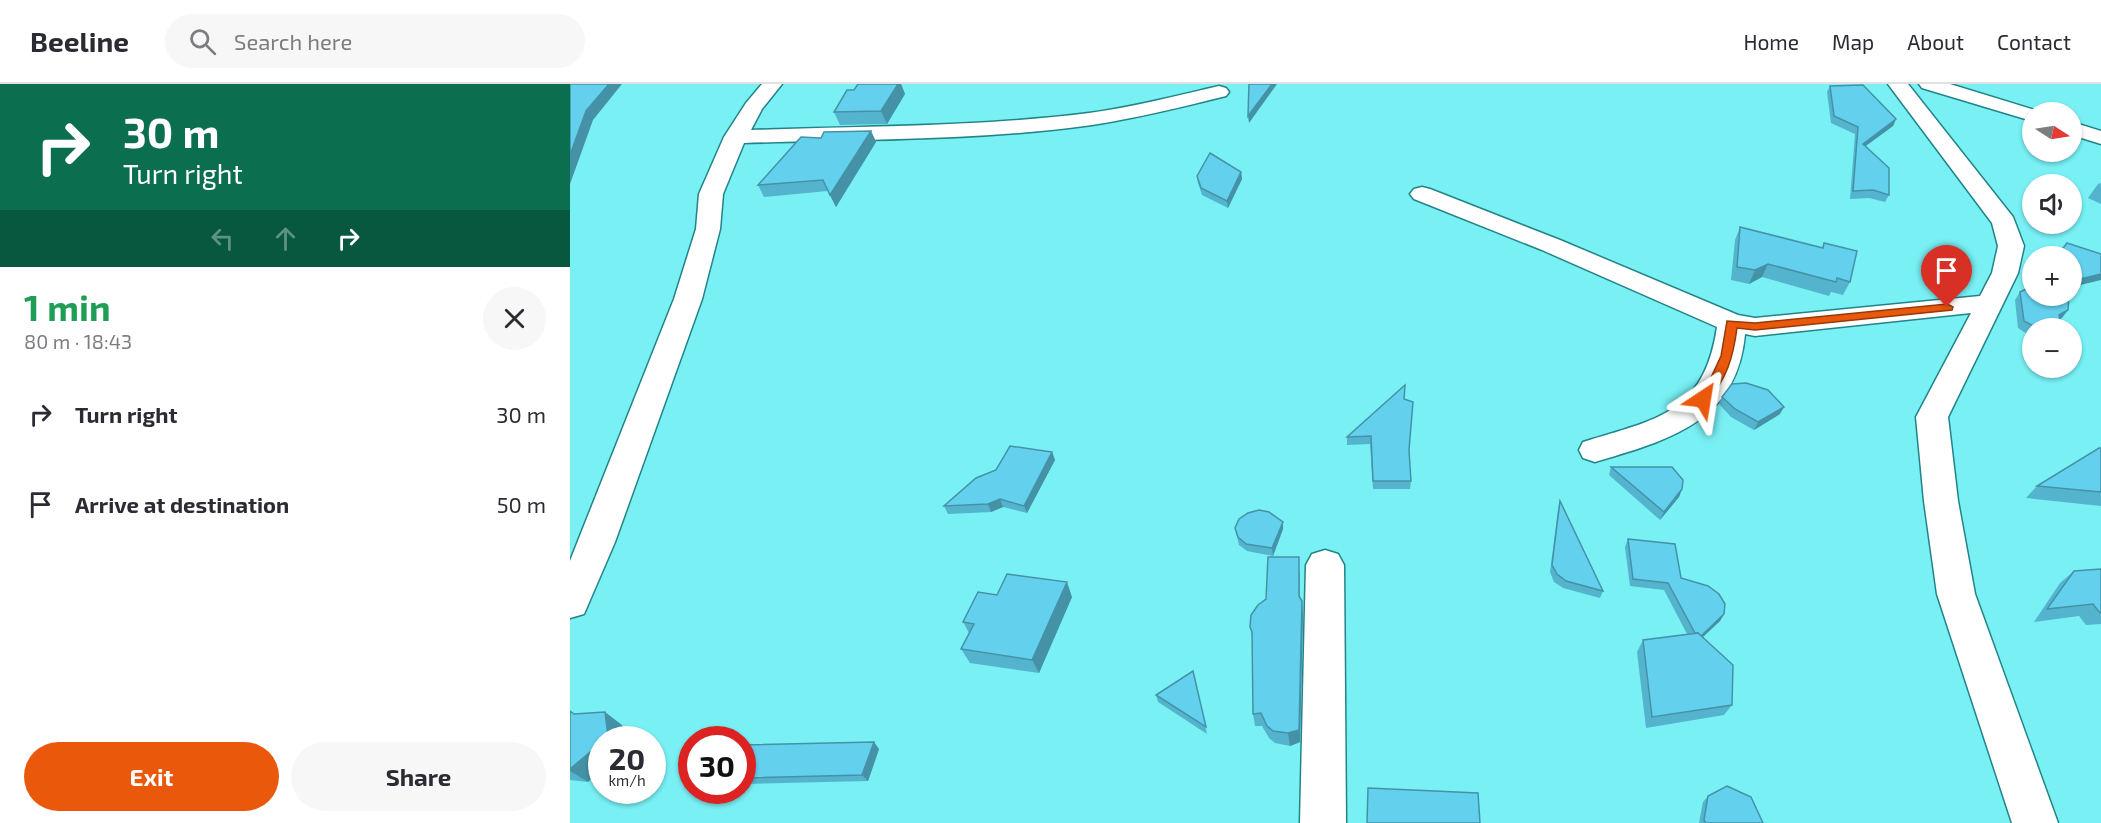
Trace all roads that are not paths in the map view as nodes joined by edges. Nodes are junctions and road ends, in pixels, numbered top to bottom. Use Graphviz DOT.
graph roads {
  1 [pos="772,84"];
  2 [pos="1898,84"];
  3 [pos="1929,84"];
  4 [pos="1219,92"];
  5 [pos="2022,112"];
  6 [pos="2082,131"];
  7 [pos="735,137"];
  8 [pos="2101,138"];
  9 [pos="1422,194"];
  10 [pos="1990,303"];
  11 [pos="1732,323"];
  12 [pos="1595,450"];
  13 [pos="1326,565"];
  14 [pos="570,602"];
  15 [pos="1323,823"];
  16 [pos="2035,823"];
  1 -- 7 [label="street"];
  2 -- 10 [label="street"];
  3 -- 5 [label="street"];
  4 -- 7 [label="street"];
  6 -- 8 [label="street"];
  7 -- 14 [label="street"];
  9 -- 11 [label="street"];
  10 -- 11 [label="street"];
  10 -- 16 [label="street"];
  11 -- 12 [label="street"];
  13 -- 15 [label="street"];
}
